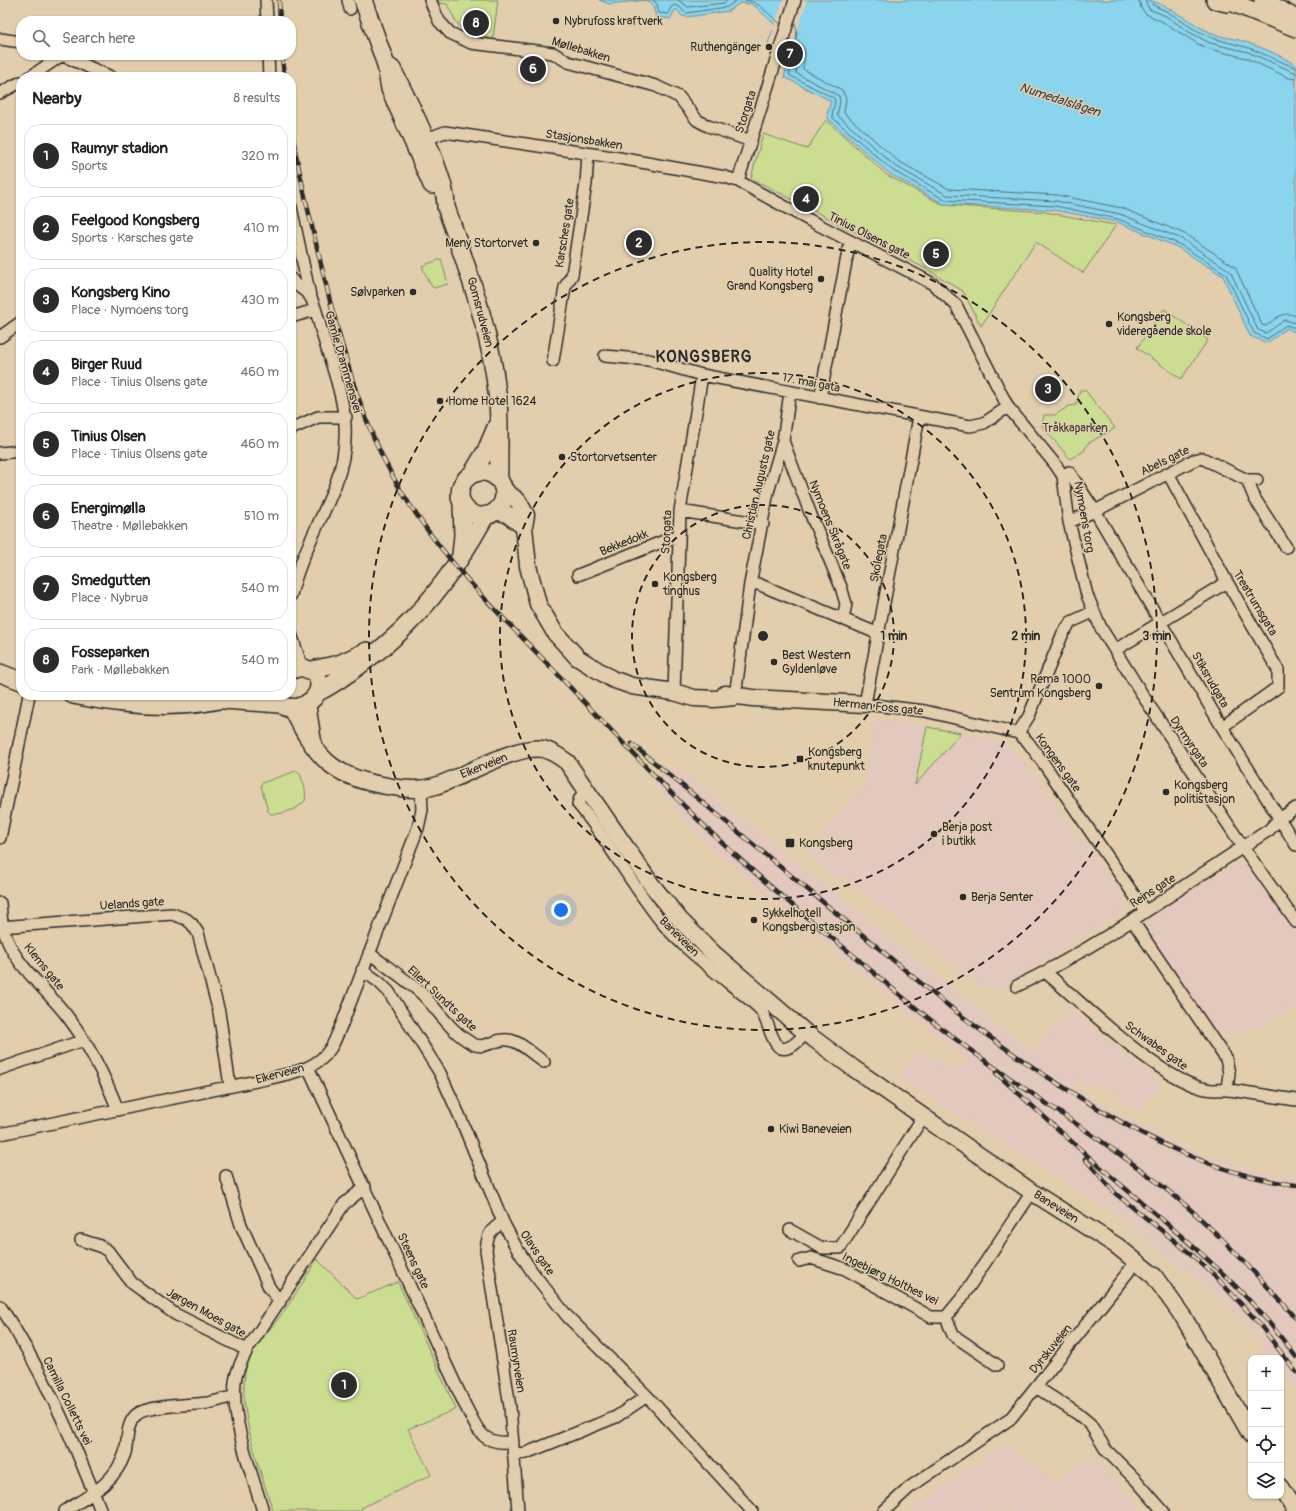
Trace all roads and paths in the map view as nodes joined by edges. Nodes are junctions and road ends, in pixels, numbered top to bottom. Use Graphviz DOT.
graph roads {
  1 [pos="266,0"];
  2 [pos="430,0"];
  3 [pos="795,0"];
  4 [pos="1263,0"];
  5 [pos="1227,1"];
  6 [pos="354,3"];
  7 [pos="267,16"];
  8 [pos="1296,20"];
  9 [pos="1296,28"];
  10 [pos="0,39"];
  11 [pos="16,41"];
  12 [pos="55,60"];
  13 [pos="73,60"];
  14 [pos="268,60"];
  15 [pos="386,65"];
  16 [pos="37,72"];
  17 [pos="100,72"];
  18 [pos="269,72"];
  19 [pos="16,85"];
  20 [pos="0,93"];
  21 [pos="426,139"];
  22 [pos="751,141"];
  23 [pos="588,154"];
  24 [pos="738,181"];
  25 [pos="446,207"];
  26 [pos="296,230"];
  27 [pos="850,241"];
  28 [pos="296,283"];
  29 [pos="310,296"];
  30 [pos="315,310"];
  31 [pos="960,312"];
  32 [pos="296,316"];
  33 [pos="16,326"];
  34 [pos="0,337"];
  35 [pos="605,356"];
  36 [pos="553,361"];
  37 [pos="702,375"];
  38 [pos="790,392"];
  39 [pos="820,398"];
  40 [pos="1008,407"];
  41 [pos="919,417"];
  42 [pos="346,418"];
  43 [pos="499,420"];
  44 [pos="296,427"];
  45 [pos="783,441"];
  46 [pos="16,451"];
  47 [pos="0,453"];
  48 [pos="1168,473"];
  49 [pos="472,474"];
  50 [pos="1063,476"];
  51 [pos="501,485"];
  52 [pos="462,504"];
  53 [pos="680,511"];
  54 [pos="1095,511"];
  55 [pos="491,513"];
  56 [pos="1069,522"];
  57 [pos="763,524"];
  58 [pos="524,527"];
  59 [pos="679,535"];
  60 [pos="1286,547"];
  61 [pos="460,557"];
  62 [pos="578,575"];
  63 [pos="296,580"];
  64 [pos="1227,582"];
  65 [pos="750,584"];
  66 [pos="1093,612"];
  67 [pos="843,619"];
  68 [pos="1161,622"];
  69 [pos="878,634"];
  70 [pos="389,641"];
  71 [pos="296,650"];
  72 [pos="1114,650"];
  73 [pos="302,669"];
  74 [pos="0,673"];
  75 [pos="16,679"];
  76 [pos="674,692"];
  77 [pos="735,696"];
  78 [pos="296,698"];
  79 [pos="296,699"];
  80 [pos="28,700"];
  81 [pos="101,700"];
  82 [pos="215,700"];
  83 [pos="294,700"];
  84 [pos="865,704"];
  85 [pos="1222,727"];
  86 [pos="1018,733"];
  87 [pos="549,751"];
  88 [pos="421,789"];
  89 [pos="586,789"];
  90 [pos="1296,808"];
  91 [pos="1279,819"];
  92 [pos="0,838"];
  93 [pos="1296,845"];
  94 [pos="1243,846"];
  95 [pos="0,903"];
  96 [pos="1145,912"];
  97 [pos="1132,920"];
  98 [pos="1296,922"];
  99 [pos="1,927"];
  100 [pos="369,953"];
  101 [pos="362,970"];
  102 [pos="1045,972"];
  103 [pos="1017,986"];
  104 [pos="806,1032"];
  105 [pos="84,1040"];
  106 [pos="544,1062"];
  107 [pos="308,1067"];
  108 [pos="0,1069"];
  109 [pos="230,1086"];
  110 [pos="1227,1090"];
  111 [pos="1296,1100"];
  112 [pos="118,1110"];
  113 [pos="923,1117"];
  114 [pos="0,1134"];
  115 [pos="226,1176"];
  116 [pos="364,1187"];
  117 [pos="1032,1192"];
  118 [pos="503,1222"];
  119 [pos="790,1230"];
  120 [pos="81,1240"];
  121 [pos="799,1261"];
  122 [pos="1137,1261"];
  123 [pos="280,1302"];
  124 [pos="0,1306"];
  125 [pos="946,1317"];
  126 [pos="247,1350"];
  127 [pos="997,1365"];
  128 [pos="1036,1387"];
  129 [pos="235,1396"];
  130 [pos="647,1396"];
  131 [pos="1248,1429"];
  132 [pos="512,1442"];
  133 [pos="513,1454"];
  134 [pos="94,1492"];
  135 [pos="1284,1492"];
  136 [pos="65,1511"];
  137 [pos="101,1511"];
  138 [pos="263,1511"];
  139 [pos="518,1511"];
  140 [pos="752,1511"];
  141 [pos="884,1511"];
  142 [pos="1163,1511"];
  143 [pos="1296,1511"];
  1 -- 7 [label="street"];
  2 -- 22 [label="street, Møllebakken"];
  3 -- 22 [label="street, Storgata"];
  4 -- 8 [label="main road"];
  5 -- 9 [label="main road"];
  6 -- 15 [label="main road, Gomsrudveien"];
  10 -- 11 [label="street"];
  12 -- 16 [label="street"];
  13 -- 17 [label="street"];
  14 -- 18 [label="street"];
  15 -- 21 [label="main road, Gomsrudveien"];
  15 -- 25 [label="main road, Gomsrudveien"];
  19 -- 20 [label="street"];
  21 -- 23 [label="street, Stasjonsbakken"];
  21 -- 25 [label="main road, Gomsrudveien"];
  22 -- 24 [label="street, Storgata"];
  23 -- 24 [label="street, Stasjonsbakken"];
  23 -- 36 [label="street, Karsches gate"];
  24 -- 27 [label="street, Tinius Olsens gate"];
  25 -- 43 [label="main road, Gomsrudveien"];
  26 -- 29 [label="street"];
  27 -- 31 [label="street, Tinius Olsens gate"];
  27 -- 39 [label="street"];
  28 -- 29 [label="street, Gamle Drammensvei"];
  29 -- 30 [label="street, Gamle Drammensvei"];
  30 -- 32 [label="street"];
  30 -- 42 [label="street, Gamle Drammensvei"];
  31 -- 40 [label="street, Nymoens torg"];
  33 -- 34 [label="street"];
  35 -- 37 [label="street, 17. mai gata"];
  37 -- 38 [label="street, 17. mai gata"];
  37 -- 53 [label="street, Storgata"];
  38 -- 39 [label="street, 17. mai gata"];
  38 -- 45 [label="street, Christian Augusts gate"];
  39 -- 41 [label="street, 17. mai gata"];
  40 -- 41 [label="street, 17. mai gata"];
  40 -- 50 [label="street, Nymoens torg"];
  41 -- 69 [label="street, Skolegata"];
  42 -- 44 [label="street"];
  42 -- 63 [label="street, Gamle Drammensvei"];
  43 -- 49 [label="main road, Gomsrudveien"];
  43 -- 51 [label="main road, Gomsrudveien"];
  45 -- 57 [label="street, Christian Augusts gate"];
  45 -- 67 [label="street, Nymoens Skrågate"];
  46 -- 47 [label="street"];
  48 -- 54 [label="street, Abels gate"];
  48 -- 60 [label="street, Abels gate"];
  48 -- 64 [label="street, Treatrumsgata"];
  49 -- 51 [label="main road"];
  49 -- 52 [label="main road"];
  50 -- 54 [label="street, Stiksrudgata"];
  50 -- 56 [label="street, Nymoens torg"];
  51 -- 55 [label="main road"];
  51 -- 58 [label="main road, Herman Foss gate"];
  52 -- 55 [label="main road"];
  52 -- 61 [label="main road"];
  53 -- 57 [label="street"];
  53 -- 59 [label="street, Storgata"];
  54 -- 56 [label="street, Abels gate"];
  54 -- 68 [label="street, Stiksrudgata"];
  55 -- 58 [label="main road"];
  55 -- 61 [label="main road"];
  56 -- 66 [label="street, Nymoens torg"];
  57 -- 65 [label="street, Christian Augusts gate"];
  58 -- 76 [label="main road, Herman Foss gate"];
  59 -- 62 [label="street, Bekkedokk"];
  59 -- 76 [label="street, Storgata"];
  61 -- 70 [label="main road"];
  64 -- 68 [label="street"];
  64 -- 85 [label="street, Treatrumsgata"];
  65 -- 67 [label="street"];
  65 -- 77 [label="street, Christian Augusts gate"];
  66 -- 72 [label="street, Dyrmyrgata"];
  66 -- 86 [label="street, Kongens gate"];
  67 -- 69 [label="street"];
  68 -- 72 [label="street"];
  68 -- 85 [label="street, Stiksrudgata"];
  69 -- 84 [label="street, Skolegata"];
  70 -- 73 [label="main road"];
  70 -- 79 [label="main road"];
  71 -- 73 [label="street"];
  72 -- 94 [label="street, Dyrmyrgata"];
  73 -- 78 [label="main road"];
  74 -- 75 [label="main road"];
  76 -- 77 [label="main road, Herman Foss gate"];
  77 -- 84 [label="main road, Herman Foss gate"];
  80 -- 92 [label="street"];
  81 -- 82 [label="main road"];
  83 -- 88 [label="main road, Eikerveien"];
  84 -- 86 [label="street, Herman Foss gate"];
  85 -- 91 [label="street, Stiksrudgata"];
  86 -- 96 [label="street, Kongens gate"];
  87 -- 88 [label="main road, Eikerveien"];
  87 -- 89 [label="main road, Baneveien"];
  88 -- 100 [label="street, Eikerveien"];
  89 -- 104 [label="main road, Baneveien"];
  89 -- 104 [label="street, Baneveien"];
  90 -- 91 [label="street, Reins gate"];
  91 -- 93 [label="street, Stiksrudgata"];
  91 -- 94 [label="street, Reins gate"];
  94 -- 96 [label="street, Reins gate"];
  94 -- 98 [label="street, Dyrmyrgata"];
  95 -- 99 [label="street, Klems gate"];
  96 -- 97 [label="street, Reins gate"];
  97 -- 102 [label="street, Reins gate"];
  97 -- 110 [label="street"];
  99 -- 105 [label="street, Klems gate"];
  99 -- 109 [label="street, Uelands gate"];
  100 -- 101 [label="street, Eikerveien"];
  100 -- 106 [label="street, Eilert Sundts gate"];
  101 -- 107 [label="street, Eikerveien"];
  101 -- 118 [label="street, Olavs gate"];
  102 -- 103 [label="street, Reins gate"];
  102 -- 110 [label="street, Schwabes gate"];
  104 -- 113 [label="main road, Baneveien"];
  105 -- 108 [label="street"];
  105 -- 112 [label="street, Klems gate"];
  107 -- 109 [label="street, Eikerveien"];
  107 -- 116 [label="street, Steens gate"];
  109 -- 112 [label="street, Eikerveien"];
  110 -- 111 [label="street, Schwabes gate"];
  112 -- 114 [label="street, Eikerveien"];
  113 -- 117 [label="main road, Baneveien"];
  113 -- 119 [label="street"];
  115 -- 123 [label="street"];
  116 -- 123 [label="street, Jørgen Moes gate"];
  116 -- 132 [label="street, Steens gate"];
  117 -- 122 [label="main road, Baneveien"];
  117 -- 125 [label="street, Ingebjørg Holthes vei"];
  118 -- 130 [label="street, Olavs gate"];
  118 -- 132 [label="street, Raumyrveien"];
  120 -- 126 [label="street, Jørgen Moes gate"];
  121 -- 125 [label="street, Ingebjørg Holthes vei"];
  122 -- 128 [label="street, Dyrskuveien"];
  122 -- 131 [label="main road, Baneveien"];
  123 -- 126 [label="street, Jørgen Moes gate"];
  124 -- 134 [label="street, Camilla Colletts vei"];
  125 -- 127 [label="street, Ingebjørg Holthes vei"];
  126 -- 129 [label="street, Jørgen Moes gate"];
  128 -- 141 [label="street"];
  128 -- 142 [label="street, Dyrskuveien"];
  129 -- 134 [label="street"];
  129 -- 138 [label="street, Jørgen Moes gate"];
  130 -- 133 [label="street"];
  130 -- 140 [label="street, Olavs gate"];
  132 -- 133 [label="street, Raumyrveien"];
  133 -- 139 [label="street, Raumyrveien"];
  134 -- 136 [label="street"];
  134 -- 137 [label="street, Camilla Colletts vei"];
  135 -- 143 [label="main road"];
}
